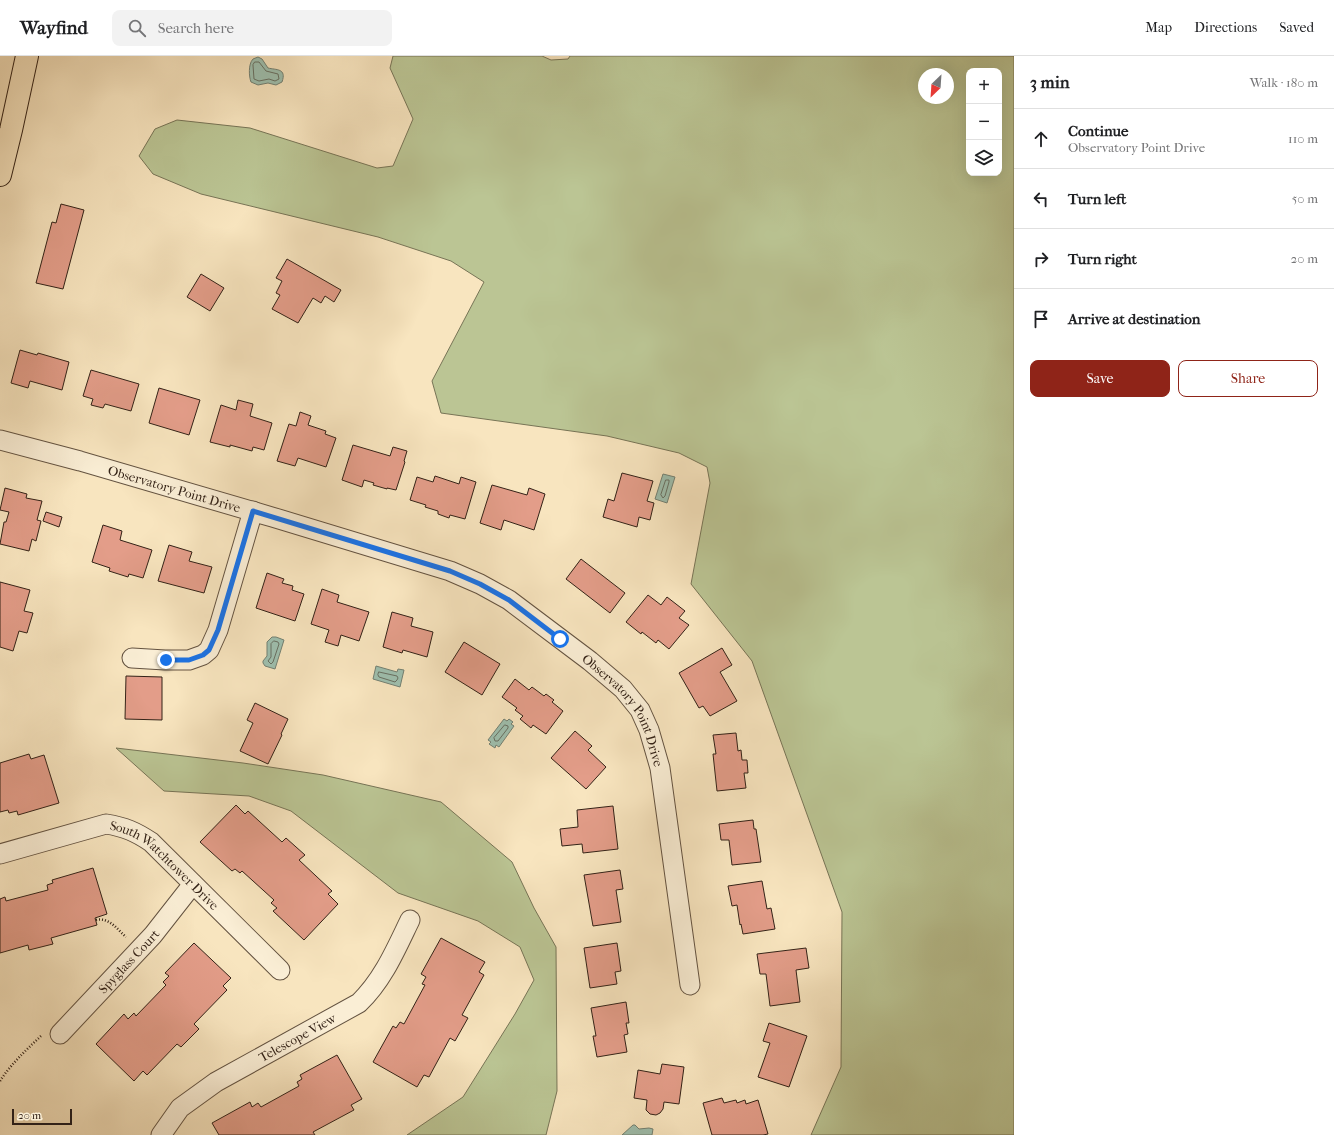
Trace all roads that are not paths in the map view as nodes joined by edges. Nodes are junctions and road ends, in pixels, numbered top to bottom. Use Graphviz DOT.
graph roads {
  1 [pos="28,56"];
  2 [pos="0,175"];
  3 [pos="0,440"];
  4 [pos="253,511"];
  5 [pos="132,658"];
  6 [pos="0,854"];
  7 [pos="194,884"];
  8 [pos="410,920"];
  9 [pos="280,970"];
  10 [pos="690,985"];
  11 [pos="60,1034"];
  12 [pos="161,1135"];
  1 -- 2 [label="main road"];
  3 -- 4 [label="street, Observatory Point Drive"];
  4 -- 5 [label="street"];
  4 -- 10 [label="street, Observatory Point Drive"];
  6 -- 7 [label="street, South Watchtower Drive"];
  7 -- 9 [label="street, South Watchtower Drive"];
  7 -- 11 [label="street, Spyglass Court"];
  8 -- 12 [label="street, Telescope View"];
}
